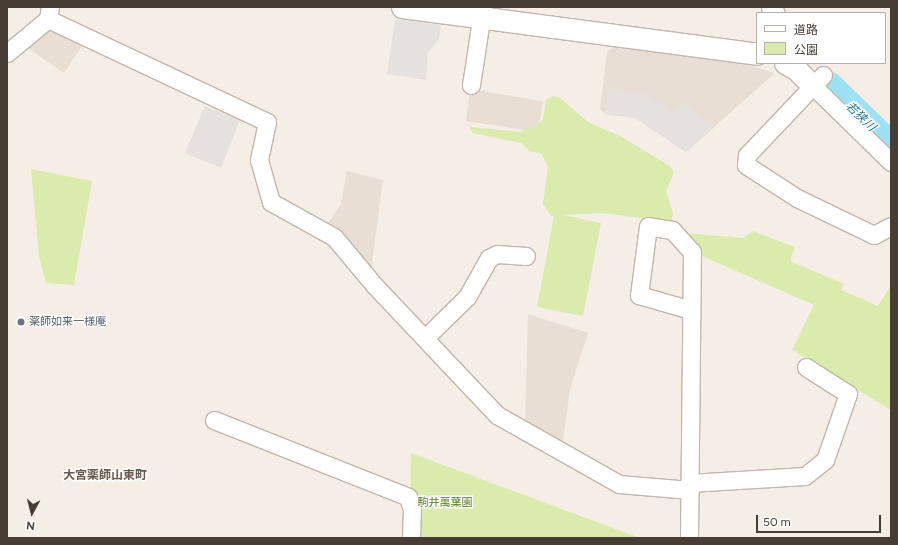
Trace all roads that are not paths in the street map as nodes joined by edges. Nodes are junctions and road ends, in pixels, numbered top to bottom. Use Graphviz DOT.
graph roads {
  1 [pos="402,7"];
  2 [pos="482,12"];
  3 [pos="49,13"];
  4 [pos="7,53"];
  5 [pos="756,54"];
  6 [pos="787,64"];
  7 [pos="819,76"];
  8 [pos="471,85"];
  9 [pos="891,162"];
  10 [pos="891,226"];
  11 [pos="526,256"];
  12 [pos="691,310"];
  13 [pos="426,338"];
  14 [pos="806,367"];
  15 [pos="214,420"];
  16 [pos="689,486"];
  17 [pos="411,538"];
  18 [pos="689,538"];
  1 -- 2 [label="street"];
  2 -- 5 [label="street"];
  2 -- 8 [label="street"];
  3 -- 4 [label="street"];
  3 -- 13 [label="street"];
  6 -- 7 [label="street"];
  7 -- 9 [label="street"];
  7 -- 10 [label="street"];
  11 -- 13 [label="street"];
  12 -- 12 [label="street"];
  12 -- 16 [label="street"];
  13 -- 16 [label="street"];
  14 -- 16 [label="street"];
  15 -- 17 [label="street"];
  16 -- 18 [label="street"];
}
